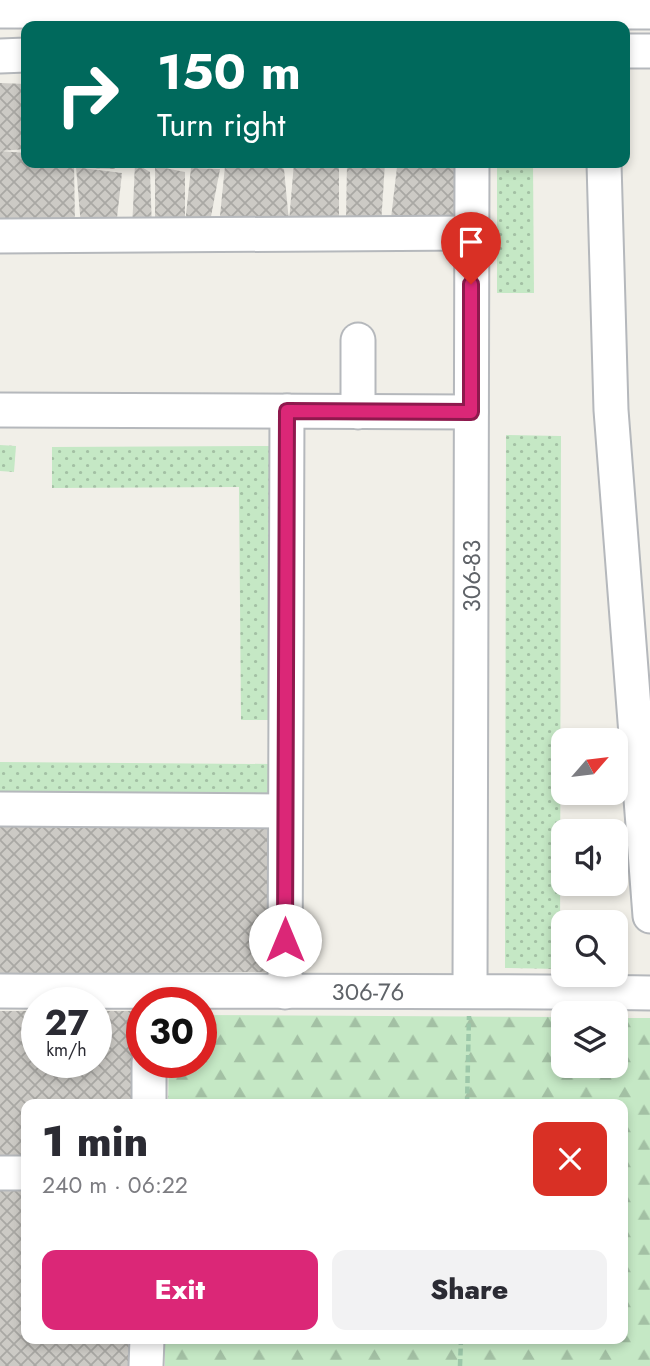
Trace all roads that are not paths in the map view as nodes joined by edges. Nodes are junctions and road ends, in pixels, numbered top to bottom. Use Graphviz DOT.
graph roads {
  1 [pos="167,5"];
  2 [pos="358,6"];
  3 [pos="545,6"];
  4 [pos="0,10"];
  5 [pos="650,12"];
  6 [pos="630,51"];
  7 [pos="650,51"];
  8 [pos="21,55"];
  9 [pos="0,56"];
  10 [pos="472,168"];
  11 [pos="604,168"];
  12 [pos="471,233"];
  13 [pos="0,236"];
  14 [pos="358,340"];
  15 [pos="0,410"];
  16 [pos="287,411"];
  17 [pos="358,412"];
  18 [pos="471,412"];
  19 [pos="0,809"];
  20 [pos="285,811"];
  21 [pos="650,916"];
  22 [pos="0,990"];
  23 [pos="470,991"];
  24 [pos="285,992"];
  25 [pos="650,993"];
  26 [pos="217,995"];
  27 [pos="126,996"];
  28 [pos="149,1078"];
  29 [pos="149,1099"];
  30 [pos="0,1173"];
  31 [pos="21,1173"];
  32 [pos="146,1344"];
  33 [pos="146,1366"];
  1 -- 2 [label="street"];
  1 -- 4 [label="street"];
  2 -- 3 [label="street"];
  3 -- 5 [label="street"];
  6 -- 7 [label="street"];
  8 -- 9 [label="street"];
  10 -- 12 [label="street, 306-83"];
  11 -- 21 [label="street"];
  12 -- 13 [label="street"];
  12 -- 18 [label="street, 306-83"];
  14 -- 17 [label="street"];
  15 -- 16 [label="street"];
  16 -- 17 [label="street"];
  16 -- 20 [label="street"];
  17 -- 18 [label="street"];
  18 -- 23 [label="street, 306-83"];
  19 -- 20 [label="street"];
  20 -- 24 [label="street"];
  22 -- 27 [label="street, 306-76"];
  23 -- 24 [label="street, 306-76"];
  23 -- 25 [label="street, 306-76"];
  24 -- 26 [label="street, 306-76"];
  28 -- 29 [label="street"];
  30 -- 31 [label="street"];
  32 -- 33 [label="street"];
}
